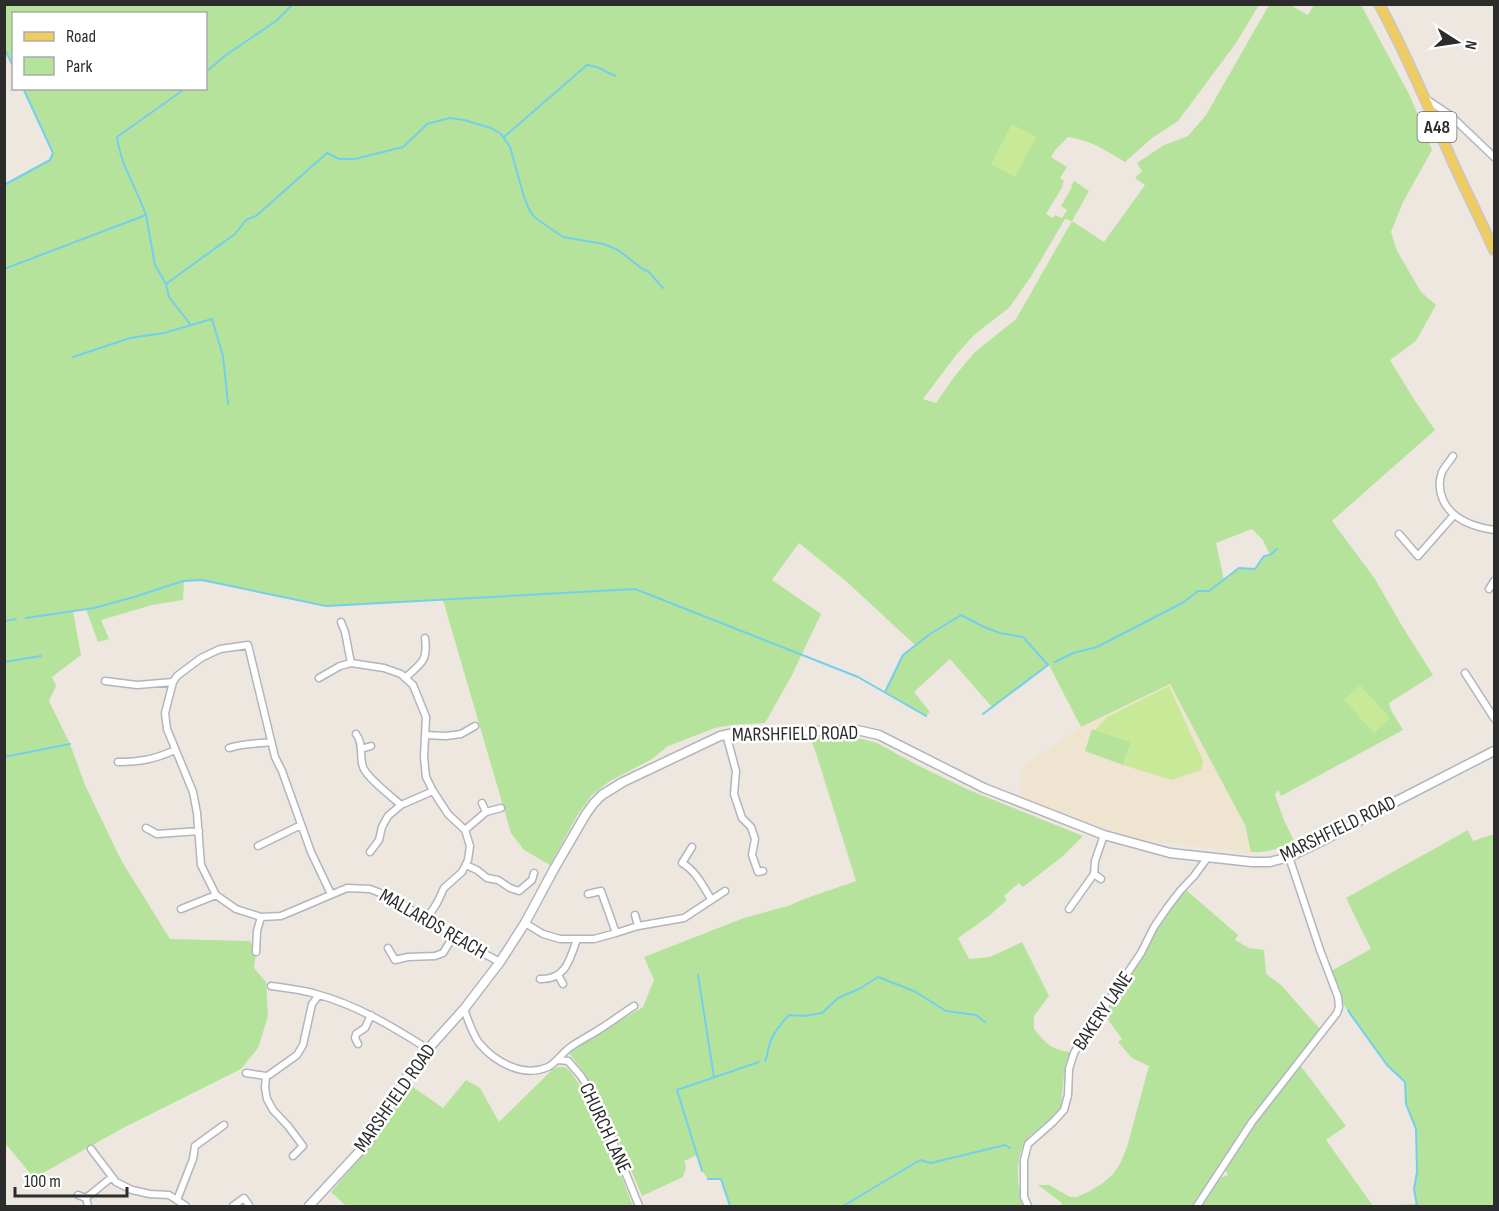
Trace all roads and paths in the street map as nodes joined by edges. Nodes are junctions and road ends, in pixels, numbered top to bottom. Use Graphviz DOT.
graph roads {
  1 [pos="1379,4"];
  2 [pos="1426,98"];
  3 [pos="1494,157"];
  4 [pos="1494,250"];
  5 [pos="1453,456"];
  6 [pos="1454,515"];
  7 [pos="1494,530"];
  8 [pos="1399,534"];
  9 [pos="1494,581"];
  10 [pos="1489,589"];
  11 [pos="341,622"];
  12 [pos="346,636"];
  13 [pos="338,639"];
  14 [pos="425,639"];
  15 [pos="351,663"];
  16 [pos="1465,674"];
  17 [pos="319,678"];
  18 [pos="405,678"];
  19 [pos="105,681"];
  20 [pos="173,682"];
  21 [pos="1494,718"];
  22 [pos="475,726"];
  23 [pos="356,734"];
  24 [pos="461,734"];
  25 [pos="726,734"];
  26 [pos="425,735"];
  27 [pos="271,741"];
  28 [pos="463,743"];
  29 [pos="371,746"];
  30 [pos="229,748"];
  31 [pos="361,749"];
  32 [pos="175,750"];
  33 [pos="1494,751"];
  34 [pos="118,762"];
  35 [pos="433,791"];
  36 [pos="482,803"];
  37 [pos="401,805"];
  38 [pos="501,808"];
  39 [pos="486,812"];
  40 [pos="301,825"];
  41 [pos="146,828"];
  42 [pos="465,830"];
  43 [pos="199,831"];
  44 [pos="1104,835"];
  45 [pos="258,846"];
  46 [pos="692,847"];
  47 [pos="370,852"];
  48 [pos="1208,857"];
  49 [pos="1289,857"];
  50 [pos="466,865"];
  51 [pos="763,870"];
  52 [pos="534,873"];
  53 [pos="1094,874"];
  54 [pos="1101,879"];
  55 [pos="725,891"];
  56 [pos="331,894"];
  57 [pos="588,894"];
  58 [pos="216,895"];
  59 [pos="711,899"];
  60 [pos="181,909"];
  61 [pos="1069,909"];
  62 [pos="635,915"];
  63 [pos="261,916"];
  64 [pos="426,920"];
  65 [pos="525,923"];
  66 [pos="638,926"];
  67 [pos="616,933"];
  68 [pos="453,937"];
  69 [pos="577,939"];
  70 [pos="388,948"];
  71 [pos="256,952"];
  72 [pos="500,962"];
  73 [pos="558,975"];
  74 [pos="540,979"];
  75 [pos="563,984"];
  76 [pos="271,986"];
  77 [pos="319,995"];
  78 [pos="633,1006"];
  79 [pos="464,1009"];
  80 [pos="371,1016"];
  81 [pos="364,1029"];
  82 [pos="368,1036"];
  83 [pos="358,1044"];
  84 [pos="428,1049"];
  85 [pos="558,1060"];
  86 [pos="246,1072"];
  87 [pos="266,1076"];
  88 [pos="224,1125"];
  89 [pos="91,1149"];
  90 [pos="293,1156"];
  91 [pos="112,1177"];
  92 [pos="78,1195"];
  93 [pos="86,1198"];
  94 [pos="177,1200"];
  95 [pos="249,1205"];
  96 [pos="88,1206"];
  97 [pos="186,1206"];
  98 [pos="233,1206"];
  99 [pos="309,1206"];
  100 [pos="639,1206"];
  101 [pos="1028,1206"];
  102 [pos="1197,1206"];
  1 -- 2 [label="main road, A48"];
  2 -- 3 [label="street"];
  2 -- 4 [label="main road, A48"];
  5 -- 6 [label="street"];
  6 -- 7 [label="street"];
  6 -- 8 [label="street"];
  9 -- 10 [label="street"];
  11 -- 12 [label="street"];
  12 -- 13 [label="street"];
  12 -- 15 [label="street"];
  14 -- 18 [label="street"];
  15 -- 17 [label="street"];
  15 -- 18 [label="street"];
  16 -- 21 [label="street"];
  18 -- 26 [label="street"];
  19 -- 20 [label="street"];
  20 -- 27 [label="street"];
  20 -- 32 [label="street"];
  22 -- 24 [label="street"];
  23 -- 31 [label="street"];
  24 -- 26 [label="street"];
  24 -- 28 [label="street"];
  25 -- 44 [label="street, MARSHFIELD ROAD"];
  25 -- 51 [label="street"];
  25 -- 65 [label="street, MARSHFIELD ROAD"];
  26 -- 35 [label="street"];
  27 -- 30 [label="street"];
  27 -- 40 [label="street"];
  29 -- 31 [label="street"];
  31 -- 37 [label="street"];
  32 -- 34 [label="street"];
  32 -- 43 [label="street"];
  33 -- 49 [label="street, MARSHFIELD ROAD"];
  35 -- 37 [label="street"];
  35 -- 42 [label="street"];
  36 -- 39 [label="street"];
  37 -- 47 [label="street"];
  38 -- 39 [label="street"];
  39 -- 42 [label="street"];
  40 -- 45 [label="street"];
  40 -- 56 [label="street"];
  41 -- 43 [label="street"];
  42 -- 50 [label="street"];
  43 -- 58 [label="street"];
  44 -- 48 [label="street, MARSHFIELD ROAD"];
  44 -- 53 [label="street"];
  46 -- 59 [label="street"];
  48 -- 49 [label="street, MARSHFIELD ROAD"];
  48 -- 101 [label="street, BAKERY LANE"];
  49 -- 102 [label="street"];
  50 -- 52 [label="street"];
  50 -- 64 [label="street"];
  53 -- 54 [label="street"];
  53 -- 61 [label="street"];
  55 -- 59 [label="street"];
  56 -- 63 [label="street, MALLARDS REACH"];
  56 -- 64 [label="street, MALLARDS REACH"];
  57 -- 67 [label="street"];
  58 -- 60 [label="street"];
  58 -- 63 [label="street, MALLARDS REACH"];
  59 -- 66 [label="street"];
  62 -- 66 [label="street"];
  63 -- 71 [label="street"];
  64 -- 68 [label="street, MALLARDS REACH"];
  65 -- 69 [label="street"];
  65 -- 72 [label="street, MARSHFIELD ROAD"];
  66 -- 67 [label="street"];
  67 -- 69 [label="street"];
  68 -- 70 [label="street"];
  68 -- 72 [label="street, MALLARDS REACH"];
  69 -- 73 [label="street"];
  72 -- 79 [label="street, MARSHFIELD ROAD"];
  73 -- 74 [label="street"];
  73 -- 75 [label="street"];
  76 -- 77 [label="street"];
  77 -- 80 [label="street"];
  77 -- 87 [label="street"];
  78 -- 85 [label="street"];
  79 -- 84 [label="street, MARSHFIELD ROAD"];
  79 -- 85 [label="street"];
  80 -- 81 [label="street"];
  80 -- 84 [label="street"];
  81 -- 82 [label="street"];
  81 -- 83 [label="street"];
  84 -- 99 [label="street, MARSHFIELD ROAD"];
  85 -- 100 [label="street, CHURCH LANE"];
  86 -- 87 [label="street"];
  87 -- 90 [label="street"];
  88 -- 94 [label="street"];
  89 -- 91 [label="street"];
  91 -- 93 [label="street"];
  91 -- 94 [label="street"];
  92 -- 93 [label="street"];
  93 -- 96 [label="street"];
  94 -- 97 [label="street"];
  95 -- 98 [label="street"];
}
